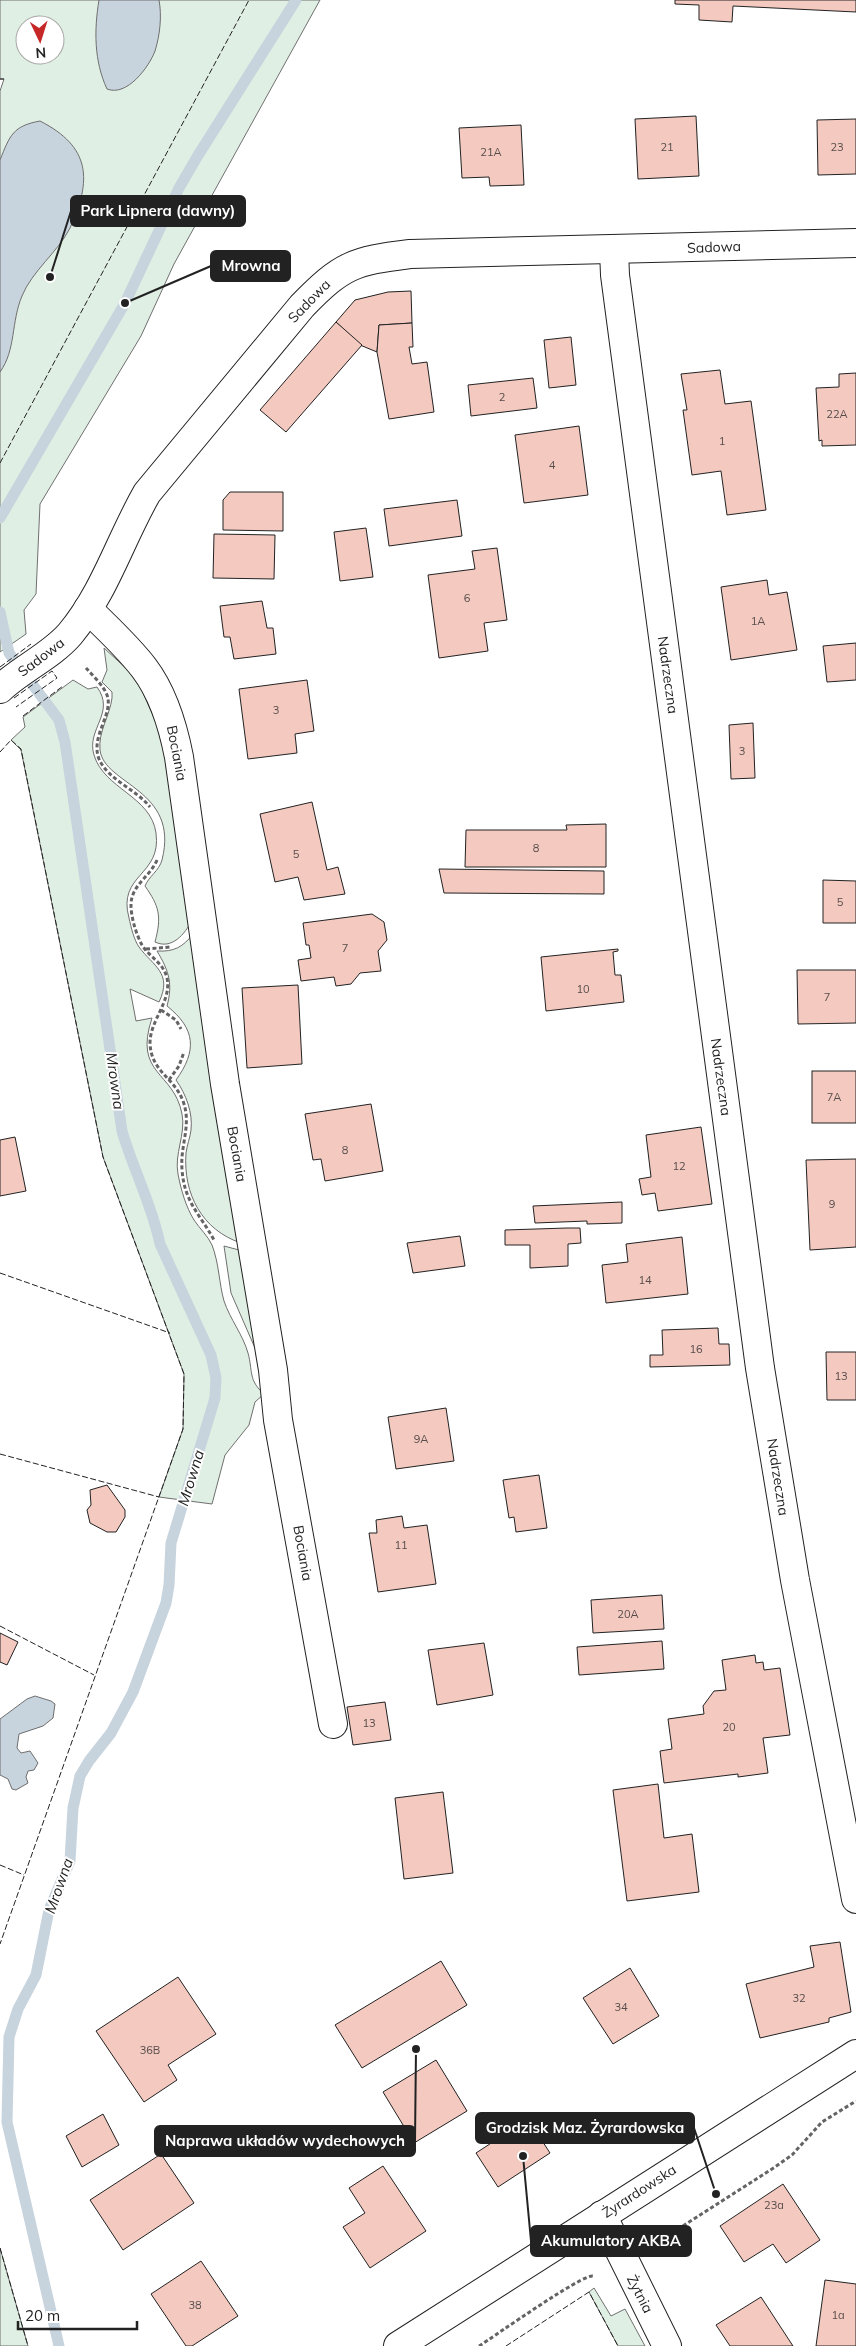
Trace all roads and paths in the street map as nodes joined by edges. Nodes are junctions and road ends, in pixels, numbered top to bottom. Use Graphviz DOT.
graph roads {
  1 [pos="856,243"];
  2 [pos="614,250"];
  3 [pos="88,609"];
  4 [pos="81,662"];
  5 [pos="2,687"];
  6 [pos="152,810"];
  7 [pos="158,858"];
  8 [pos="160,1010"];
  9 [pos="184,1037"];
  10 [pos="185,1048"];
  11 [pos="169,1080"];
  12 [pos="217,1245"];
  13 [pos="334,1724"];
  14 [pos="856,1899"];
  15 [pos="856,2054"];
  16 [pos="856,2101"];
  17 [pos="602,2215"];
  18 [pos="661,2240"];
  19 [pos="597,2277"];
  20 [pos="398,2346"];
  21 [pos="479,2346"];
  22 [pos="667,2346"];
  1 -- 2 [label="street, Sadowa"];
  2 -- 3 [label="street, Sadowa"];
  2 -- 14 [label="street, Nadrzeczna"];
  3 -- 5 [label="street, Sadowa"];
  3 -- 13 [label="street, Bociania"];
  4 -- 6 [label="path"];
  7 -- 8 [label="path"];
  8 -- 9 [label="path"];
  8 -- 11 [label="path"];
  10 -- 11 [label="path"];
  11 -- 12 [label="path"];
  15 -- 17 [label="street, Żyrardowska"];
  16 -- 18 [label="path"];
  17 -- 20 [label="street, Żyrardowska"];
  17 -- 22 [label="street, Żytnia"];
  19 -- 21 [label="path"];
}
